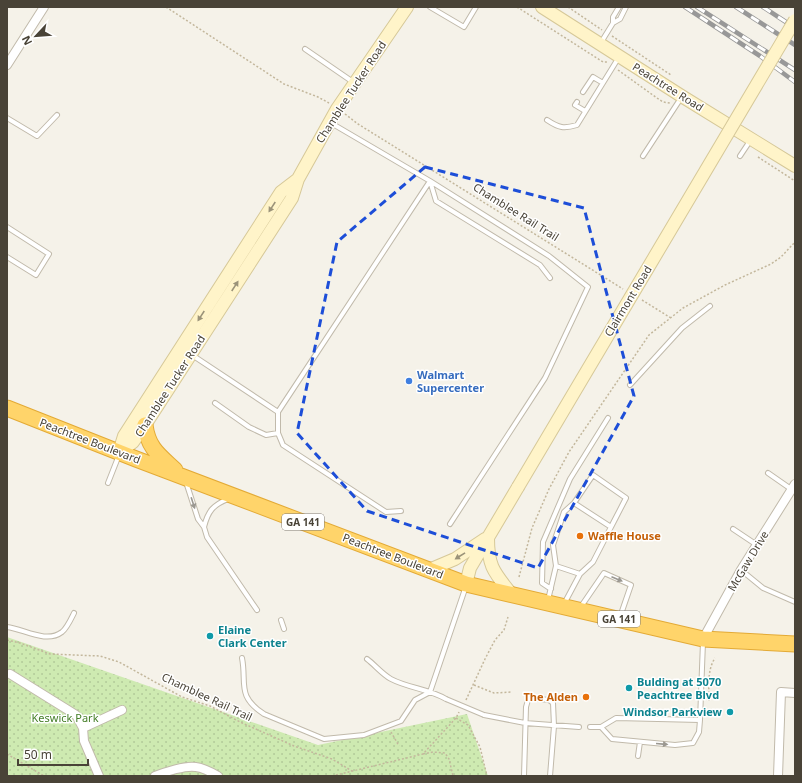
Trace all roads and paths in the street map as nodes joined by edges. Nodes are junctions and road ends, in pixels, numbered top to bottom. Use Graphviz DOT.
graph roads {
  1 [pos="44,7"];
  2 [pos="166,7"];
  3 [pos="407,7"];
  4 [pos="430,7"];
  5 [pos="476,7"];
  6 [pos="517,7"];
  7 [pos="542,7"];
  8 [pos="568,7"];
  9 [pos="619,7"];
  10 [pos="626,7"];
  11 [pos="795,20"];
  12 [pos="613,23"];
  13 [pos="601,29"];
  14 [pos="613,36"];
  15 [pos="600,44"];
  16 [pos="305,49"];
  17 [pos="619,57"];
  18 [pos="607,62"];
  19 [pos="7,65"];
  20 [pos="622,73"];
  21 [pos="671,75"];
  22 [pos="355,83"];
  23 [pos="603,83"];
  24 [pos="583,92"];
  25 [pos="682,97"];
  26 [pos="657,98"];
  27 [pos="326,101"];
  28 [pos="577,102"];
  29 [pos="585,111"];
  30 [pos="57,115"];
  31 [pos="7,118"];
  32 [pos="353,120"];
  33 [pos="548,120"];
  34 [pos="330,123"];
  35 [pos="751,139"];
  36 [pos="643,156"];
  37 [pos="740,156"];
  38 [pos="795,166"];
  39 [pos="298,178"];
  40 [pos="430,181"];
  41 [pos="7,227"];
  42 [pos="795,242"];
  43 [pos="7,257"];
  44 [pos="550,278"];
  45 [pos="624,289"];
  46 [pos="637,297"];
  47 [pos="710,306"];
  48 [pos="671,318"];
  49 [pos="191,354"];
  50 [pos="630,385"];
  51 [pos="215,403"];
  52 [pos="7,408"];
  53 [pos="278,412"];
  54 [pos="608,418"];
  55 [pos="145,425"];
  56 [pos="278,433"];
  57 [pos="120,452"];
  58 [pos="768,473"];
  59 [pos="183,477"];
  60 [pos="108,483"];
  61 [pos="793,487"];
  62 [pos="235,496"];
  63 [pos="574,503"];
  64 [pos="401,511"];
  65 [pos="450,524"];
  66 [pos="204,527"];
  67 [pos="611,527"];
  68 [pos="733,529"];
  69 [pos="489,536"];
  70 [pos="757,545"];
  71 [pos="556,566"];
  72 [pos="429,570"];
  73 [pos="741,570"];
  74 [pos="580,574"];
  75 [pos="520,577"];
  76 [pos="466,584"];
  77 [pos="512,595"];
  78 [pos="549,596"];
  79 [pos="795,602"];
  80 [pos="563,606"];
  81 [pos="258,610"];
  82 [pos="578,610"];
  83 [pos="74,613"];
  84 [pos="508,617"];
  85 [pos="620,619"];
  86 [pos="281,620"];
  87 [pos="7,627"];
  88 [pos="284,629"];
  89 [pos="7,640"];
  90 [pos="703,640"];
  91 [pos="795,644"];
  92 [pos="242,658"];
  93 [pos="715,658"];
  94 [pos="367,659"];
  95 [pos="10,674"];
  96 [pos="474,684"];
  97 [pos="430,692"];
  98 [pos="512,692"];
  99 [pos="795,693"];
  100 [pos="709,701"];
  101 [pos="465,702"];
  102 [pos="462,708"];
  103 [pos="122,710"];
  104 [pos="456,718"];
  105 [pos="700,720"];
  106 [pos="525,723"];
  107 [pos="554,726"];
  108 [pos="579,726"];
  109 [pos="590,727"];
  110 [pos="601,727"];
  111 [pos="83,728"];
  112 [pos="391,732"];
  113 [pos="640,742"];
  114 [pos="399,746"];
  115 [pos="7,754"];
  116 [pos="423,754"];
  117 [pos="638,756"];
  118 [pos="352,771"];
  119 [pos="44,776"];
  120 [pos="99,776"];
  121 [pos="155,776"];
  122 [pos="218,776"];
  123 [pos="332,776"];
  124 [pos="453,776"];
  125 [pos="487,776"];
  126 [pos="524,776"];
  127 [pos="550,776"];
  128 [pos="778,776"];
  1 -- 19 [label="street"];
  2 -- 27 [label="path"];
  3 -- 22 [label="main road, Chamblee Tucker Road"];
  4 -- 5 [label="lane"];
  6 -- 18 [label="path"];
  7 -- 15 [label="main road, Peachtree Road"];
  8 -- 13 [label="path"];
  9 -- 12 [label="lane"];
  10 -- 12 [label="lane"];
  11 -- 69 [label="main road, Clairmont Road, bridge"];
  12 -- 15 [label="lane"];
  14 -- 21 [label="path"];
  15 -- 17 [label="main road, Peachtree Road"];
  16 -- 22 [label="lane"];
  17 -- 23 [label="lane"];
  17 -- 25 [label="main road, Peachtree Road"];
  20 -- 26 [label="path"];
  22 -- 34 [label="main road, Chamblee Tucker Road"];
  23 -- 24 [label="lane"];
  23 -- 29 [label="lane"];
  25 -- 35 [label="main road, Peachtree Road"];
  25 -- 36 [label="lane"];
  28 -- 29 [label="lane"];
  29 -- 33 [label="lane"];
  30 -- 31 [label="lane"];
  32 -- 45 [label="path, Chamblee Rail Trail"];
  34 -- 39 [label="main road, Chamblee Tucker Road"];
  34 -- 40 [label="lane"];
  35 -- 37 [label="lane"];
  35 -- 38 [label="main road, Peachtree Road"];
  49 -- 39 [label="main road, Chamblee Tucker Road, one-way"];
  39 -- 57 [label="main road, Chamblee Tucker Road, one-way"];
  40 -- 44 [label="lane"];
  40 -- 53 [label="lane"];
  40 -- 65 [label="lane"];
  41 -- 43 [label="lane"];
  42 -- 48 [label="path"];
  46 -- 48 [label="path"];
  47 -- 50 [label="lane"];
  48 -- 75 [label="path"];
  49 -- 53 [label="lane"];
  49 -- 55 [label="main road, Chamblee Tucker Road"];
  51 -- 56 [label="lane"];
  52 -- 57 [label="highway, Peachtree Boulevard / GA 141"];
  53 -- 56 [label="lane"];
  54 -- 78 [label="lane"];
  55 -- 57 [label="main road, Chamblee Tucker Road"];
  55 -- 59 [label="highway"];
  56 -- 64 [label="lane"];
  57 -- 59 [label="highway, Peachtree Boulevard / GA 141"];
  57 -- 60 [label="lane"];
  58 -- 61 [label="lane"];
  59 -- 62 [label="highway, Peachtree Boulevard / GA 141"];
  59 -- 66 [label="lane, one-way"];
  61 -- 70 [label="street, McGaw Drive"];
  62 -- 66 [label="lane"];
  62 -- 72 [label="highway, Peachtree Boulevard / GA 141"];
  63 -- 67 [label="lane"];
  63 -- 67 [label="lane"];
  63 -- 71 [label="lane"];
  66 -- 81 [label="lane"];
  67 -- 74 [label="lane"];
  68 -- 70 [label="lane"];
  69 -- 72 [label="main road, one-way"];
  69 -- 76 [label="main road, Clairmont Road"];
  69 -- 77 [label="main road"];
  70 -- 73 [label="street, McGaw Drive"];
  71 -- 74 [label="lane"];
  71 -- 78 [label="lane"];
  72 -- 76 [label="highway, Peachtree Boulevard / GA 141"];
  73 -- 79 [label="lane"];
  73 -- 90 [label="street, McGaw Drive"];
  74 -- 80 [label="lane"];
  76 -- 77 [label="highway, Peachtree Boulevard / GA 141"];
  76 -- 97 [label="lane"];
  77 -- 78 [label="highway, Peachtree Boulevard / GA 141"];
  78 -- 80 [label="highway, Peachtree Boulevard / GA 141"];
  80 -- 82 [label="highway, Peachtree Boulevard / GA 141"];
  82 -- 85 [label="highway, Peachtree Boulevard / GA 141"];
  82 -- 85 [label="lane, one-way"];
  83 -- 87 [label="lane"];
  84 -- 96 [label="path"];
  85 -- 90 [label="highway, Peachtree Boulevard / GA 141"];
  86 -- 88 [label="lane"];
  89 -- 118 [label="path, Chamblee Rail Trail"];
  90 -- 91 [label="highway, Peachtree Boulevard / GA 141"];
  90 -- 105 [label="lane"];
  92 -- 97 [label="lane"];
  93 -- 100 [label="path"];
  94 -- 97 [label="lane"];
  95 -- 111 [label="street"];
  96 -- 98 [label="path"];
  96 -- 101 [label="path"];
  97 -- 106 [label="lane, bridge"];
  99 -- 128 [label="street"];
  102 -- 104 [label="path"];
  103 -- 111 [label="street"];
  104 -- 116 [label="path"];
  104 -- 125 [label="path"];
  105 -- 110 [label="lane"];
  113 -- 105 [label="lane, one-way"];
  106 -- 107 [label="lane"];
  106 -- 107 [label="lane"];
  106 -- 126 [label="lane"];
  107 -- 108 [label="lane"];
  107 -- 127 [label="lane"];
  109 -- 110 [label="lane"];
  110 -- 113 [label="lane"];
  111 -- 120 [label="street"];
  112 -- 114 [label="path"];
  113 -- 117 [label="lane"];
  115 -- 119 [label="path"];
  116 -- 118 [label="path"];
  116 -- 124 [label="path"];
  118 -- 123 [label="path"];
  121 -- 122 [label="street"];
}
